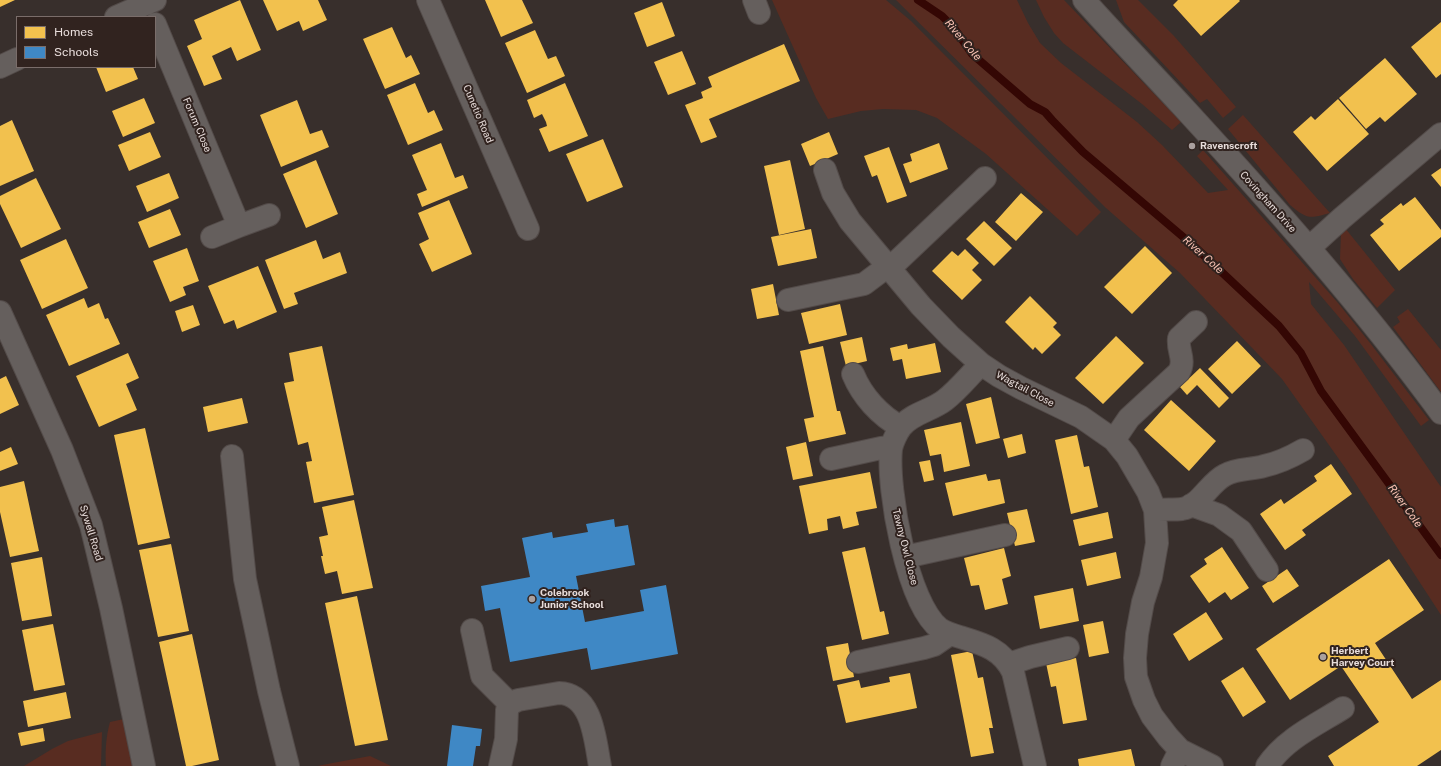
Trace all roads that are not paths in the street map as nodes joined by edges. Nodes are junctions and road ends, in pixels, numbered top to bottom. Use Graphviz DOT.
graph roads {
  1 [pos="428,0"];
  2 [pos="1084,0"];
  3 [pos="151,7"];
  4 [pos="120,16"];
  5 [pos="156,26"];
  6 [pos="16,59"];
  7 [pos="0,67"];
  8 [pos="1441,134"];
  9 [pos="825,170"];
  10 [pos="985,178"];
  11 [pos="269,215"];
  12 [pos="239,226"];
  13 [pos="528,229"];
  14 [pos="212,238"];
  15 [pos="1309,248"];
  16 [pos="889,267"];
  17 [pos="788,300"];
  18 [pos="1196,322"];
  19 [pos="3,325"];
  20 [pos="981,364"];
  21 [pos="854,374"];
  22 [pos="1441,413"];
  23 [pos="901,427"];
  24 [pos="1114,440"];
  25 [pos="891,447"];
  26 [pos="1303,450"];
  27 [pos="232,456"];
  28 [pos="831,459"];
  29 [pos="1191,505"];
  30 [pos="1155,510"];
  31 [pos="1005,535"];
  32 [pos="905,557"];
  33 [pos="1267,570"];
  34 [pos="472,630"];
  35 [pos="950,634"];
  36 [pos="1068,648"];
  37 [pos="858,662"];
  38 [pos="1009,664"];
  39 [pos="510,704"];
  40 [pos="1343,708"];
  41 [pos="1176,758"];
  42 [pos="144,766"];
  43 [pos="288,766"];
  44 [pos="500,766"];
  45 [pos="600,766"];
  46 [pos="1034,766"];
  47 [pos="1212,766"];
  48 [pos="1268,766"];
  1 -- 13 [label="street, Cunetio Road"];
  2 -- 15 [label="street, Covingham Drive"];
  3 -- 4 [label="street"];
  5 -- 12 [label="street, Forum Close"];
  6 -- 7 [label="street"];
  8 -- 15 [label="street"];
  9 -- 16 [label="street, Wagtail Close"];
  10 -- 16 [label="street"];
  11 -- 12 [label="street"];
  12 -- 14 [label="street"];
  15 -- 22 [label="street, Covingham Drive"];
  16 -- 17 [label="street"];
  16 -- 20 [label="street, Wagtail Close"];
  18 -- 24 [label="street"];
  19 -- 42 [label="street, Sywell Road"];
  20 -- 23 [label="street, Tawny Owl Close"];
  20 -- 24 [label="street, Wagtail Close"];
  21 -- 23 [label="street"];
  23 -- 25 [label="street, Tawny Owl Close"];
  24 -- 30 [label="street, Wagtail Close"];
  25 -- 28 [label="street"];
  25 -- 32 [label="street, Tawny Owl Close"];
  26 -- 29 [label="street"];
  27 -- 43 [label="street"];
  29 -- 30 [label="street"];
  29 -- 33 [label="street"];
  30 -- 41 [label="street, Wagtail Close"];
  31 -- 32 [label="street"];
  32 -- 35 [label="street, Tawny Owl Close"];
  34 -- 39 [label="street"];
  35 -- 37 [label="street"];
  35 -- 38 [label="street, Tawny Owl Close"];
  36 -- 38 [label="street"];
  38 -- 46 [label="street"];
  39 -- 44 [label="street"];
  39 -- 45 [label="street"];
  40 -- 48 [label="street"];
  41 -- 47 [label="street, Wagtail Close"];
}
